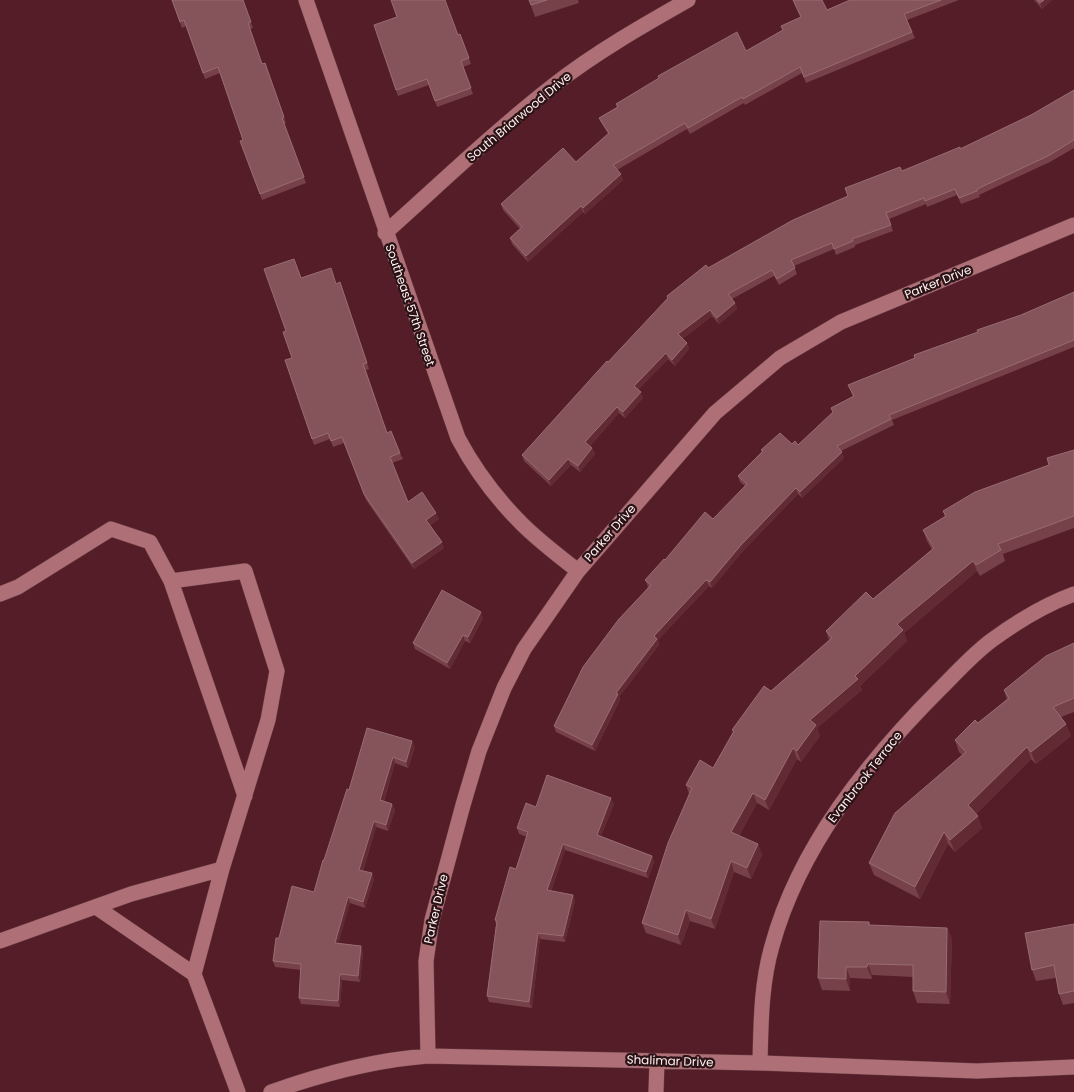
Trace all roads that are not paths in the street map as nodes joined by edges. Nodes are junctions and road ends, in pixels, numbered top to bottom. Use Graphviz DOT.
graph roads {
  1 [pos="306,0"];
  2 [pos="688,0"];
  3 [pos="661,7"];
  4 [pos="1074,225"];
  5 [pos="386,233"];
  6 [pos="578,571"];
  7 [pos="171,581"];
  8 [pos="0,594"];
  9 [pos="1074,594"];
  10 [pos="245,796"];
  11 [pos="222,869"];
  12 [pos="96,907"];
  13 [pos="0,941"];
  14 [pos="194,974"];
  15 [pos="428,1056"];
  16 [pos="657,1061"];
  17 [pos="760,1063"];
  18 [pos="1074,1067"];
  19 [pos="238,1092"];
  20 [pos="271,1092"];
  21 [pos="656,1092"];
  1 -- 5 [label="street, Southeast 57th Street"];
  2 -- 3 [label="street, South Briarwood Drive"];
  3 -- 5 [label="street, South Briarwood Drive"];
  4 -- 6 [label="street, Parker Drive"];
  5 -- 6 [label="street, Southeast 57th Street"];
  6 -- 15 [label="street, Parker Drive"];
  7 -- 8 [label="street"];
  7 -- 10 [label="street"];
  7 -- 10 [label="street"];
  9 -- 17 [label="street, Evanbrook Terrace"];
  10 -- 11 [label="street"];
  11 -- 12 [label="street"];
  11 -- 14 [label="street"];
  12 -- 13 [label="street"];
  12 -- 14 [label="street"];
  14 -- 19 [label="street"];
  15 -- 16 [label="street, Shalimar Drive"];
  15 -- 20 [label="street, Shalimar Drive"];
  16 -- 17 [label="street, Shalimar Drive"];
  16 -- 21 [label="street"];
  17 -- 18 [label="street, Shalimar Drive"];
}
